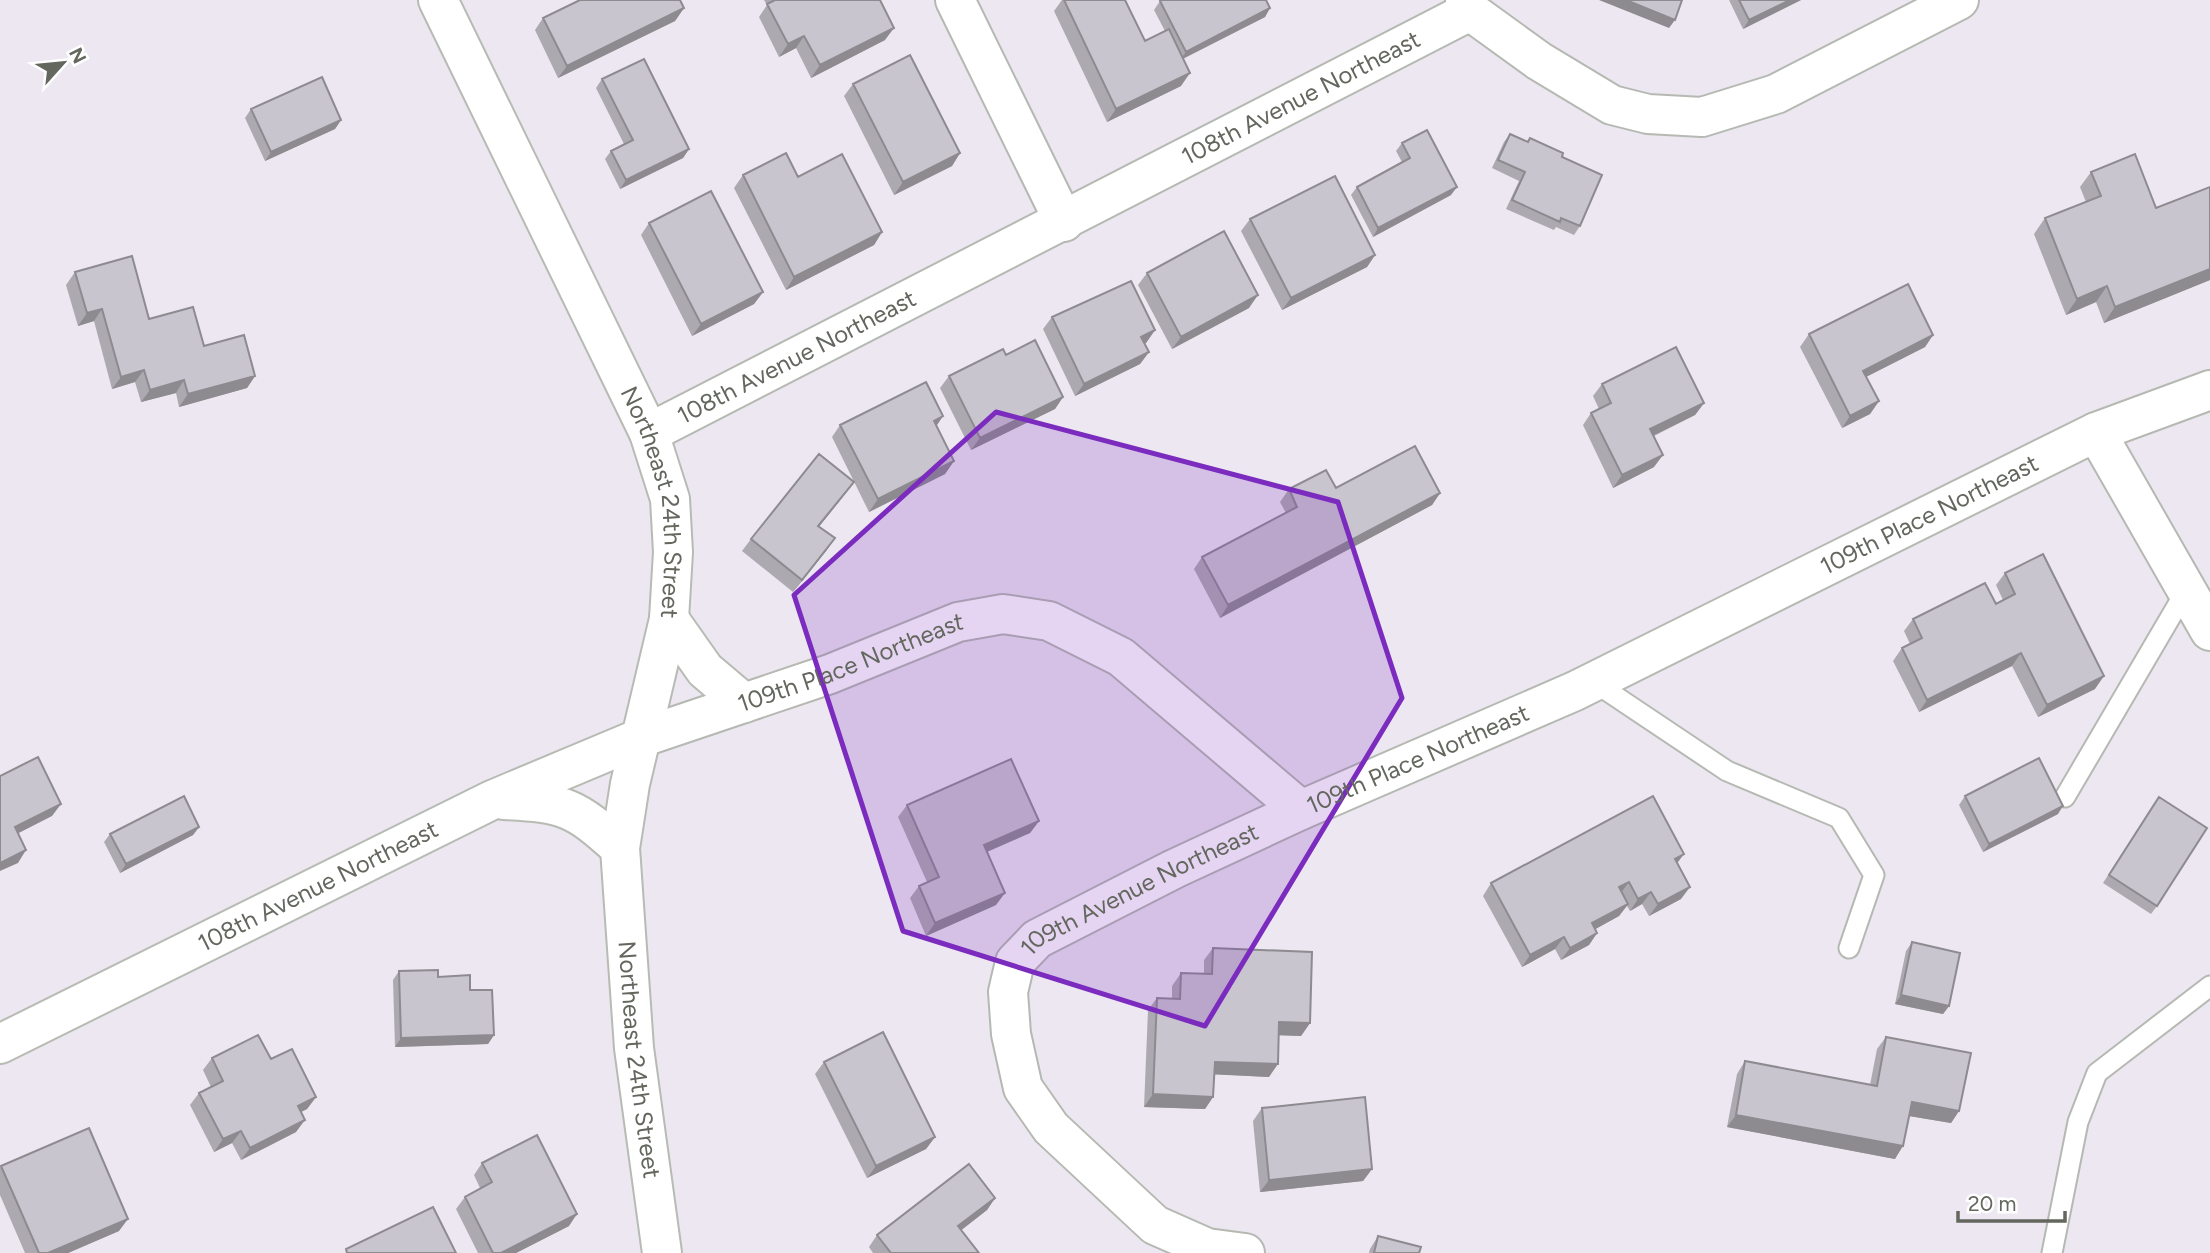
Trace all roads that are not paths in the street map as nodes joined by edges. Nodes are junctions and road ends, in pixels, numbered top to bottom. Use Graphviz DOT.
graph roads {
  1 [pos="438,0"];
  2 [pos="955,0"];
  3 [pos="1959,0"];
  4 [pos="1467,6"];
  5 [pos="1064,222"];
  6 [pos="2210,390"];
  7 [pos="2096,432"];
  8 [pos="649,433"];
  9 [pos="2187,589"];
  10 [pos="669,619"];
  11 [pos="2210,631"];
  12 [pos="1594,682"];
  13 [pos="744,703"];
  14 [pos="640,738"];
  15 [pos="2065,797"];
  16 [pos="492,800"];
  17 [pos="1301,810"];
  18 [pos="620,848"];
  19 [pos="1849,948"];
  20 [pos="2210,986"];
  21 [pos="0,1044"];
  22 [pos="662,1253"];
  23 [pos="1245,1253"];
  24 [pos="2052,1253"];
  1 -- 8 [label="street, Northeast 24th Street"];
  2 -- 5 [label="street"];
  3 -- 4 [label="street, 108th Avenue Northeast"];
  4 -- 5 [label="street, 108th Avenue Northeast"];
  5 -- 8 [label="street, 108th Avenue Northeast"];
  6 -- 7 [label="street, 109th Place Northeast"];
  7 -- 9 [label="street"];
  7 -- 12 [label="street, 109th Place Northeast"];
  8 -- 10 [label="street, Northeast 24th Street"];
  9 -- 11 [label="street"];
  9 -- 15 [label="lane"];
  10 -- 13 [label="street"];
  10 -- 14 [label="street, Northeast 24th Street"];
  12 -- 17 [label="street, 109th Place Northeast"];
  12 -- 19 [label="lane"];
  13 -- 14 [label="street, 109th Place Northeast"];
  13 -- 17 [label="street, 109th Place Northeast"];
  14 -- 16 [label="street, 108th Avenue Northeast"];
  14 -- 18 [label="street, Northeast 24th Street"];
  16 -- 18 [label="street"];
  16 -- 21 [label="street, 108th Avenue Northeast"];
  17 -- 23 [label="street, 109th Avenue Northeast"];
  18 -- 22 [label="street, Northeast 24th Street"];
  20 -- 24 [label="lane"];
}
